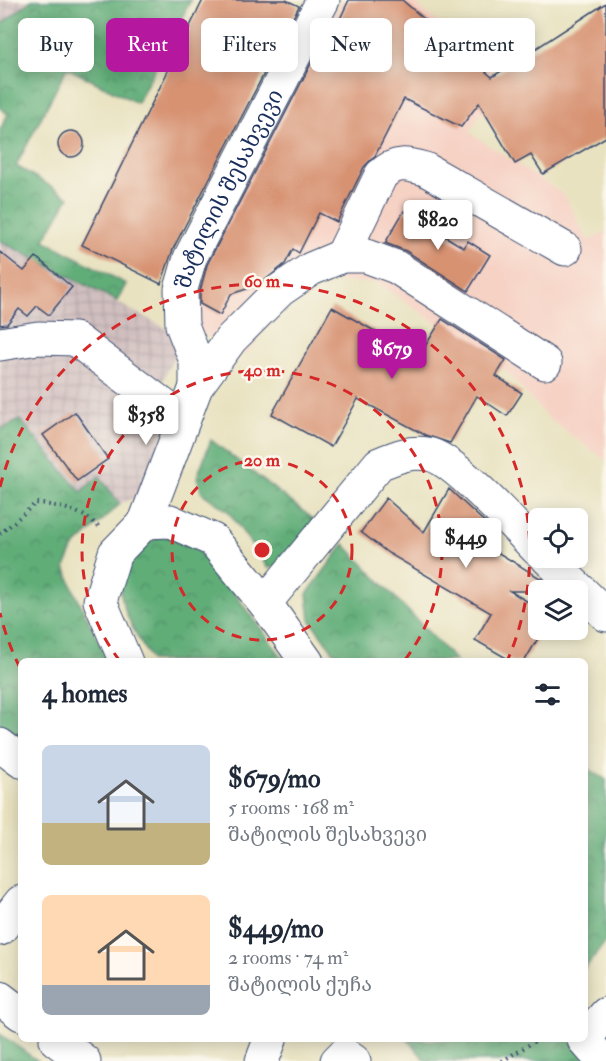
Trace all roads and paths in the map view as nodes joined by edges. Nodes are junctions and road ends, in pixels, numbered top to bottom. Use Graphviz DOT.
graph roads {
  1 [pos="323,0"];
  2 [pos="565,249"];
  3 [pos="342,256"];
  4 [pos="0,344"];
  5 [pos="545,363"];
  6 [pos="196,387"];
  7 [pos="183,420"];
  8 [pos="145,522"];
  9 [pos="0,534"];
  10 [pos="528,540"];
  11 [pos="115,553"];
  12 [pos="557,568"];
  13 [pos="265,603"];
  14 [pos="606,615"];
  15 [pos="124,658"];
  16 [pos="304,658"];
  17 [pos="0,745"];
  18 [pos="18,759"];
  19 [pos="18,906"];
  20 [pos="0,929"];
  21 [pos="0,998"];
  22 [pos="18,1012"];
  23 [pos="606,1014"];
  24 [pos="588,1035"];
  25 [pos="59,1042"];
  26 [pos="269,1042"];
  27 [pos="534,1042"];
  28 [pos="587,1042"];
  29 [pos="84,1061"];
  30 [pos="262,1061"];
  31 [pos="337,1061"];
  32 [pos="354,1061"];
  33 [pos="502,1061"];
  34 [pos="603,1061"];
  1 -- 6 [label="street, შატილის შესახვევი"];
  2 -- 3 [label="street"];
  3 -- 5 [label="street, შატილის შესახვევი"];
  3 -- 6 [label="street, შატილის შესახვევი"];
  4 -- 7 [label="street"];
  6 -- 7 [label="street, შატილის შესახვევი"];
  7 -- 8 [label="street, შატილის შესახვევი"];
  8 -- 11 [label="street"];
  8 -- 13 [label="street"];
  9 -- 11 [label="path"];
  10 -- 13 [label="street"];
  11 -- 15 [label="street"];
  12 -- 14 [label="street"];
  13 -- 16 [label="street"];
  17 -- 18 [label="street"];
  19 -- 20 [label="street"];
  21 -- 22 [label="street"];
  23 -- 24 [label="street"];
  25 -- 29 [label="street"];
  26 -- 30 [label="street"];
  27 -- 33 [label="path"];
  28 -- 34 [label="street"];
  31 -- 32 [label="street"];
}
